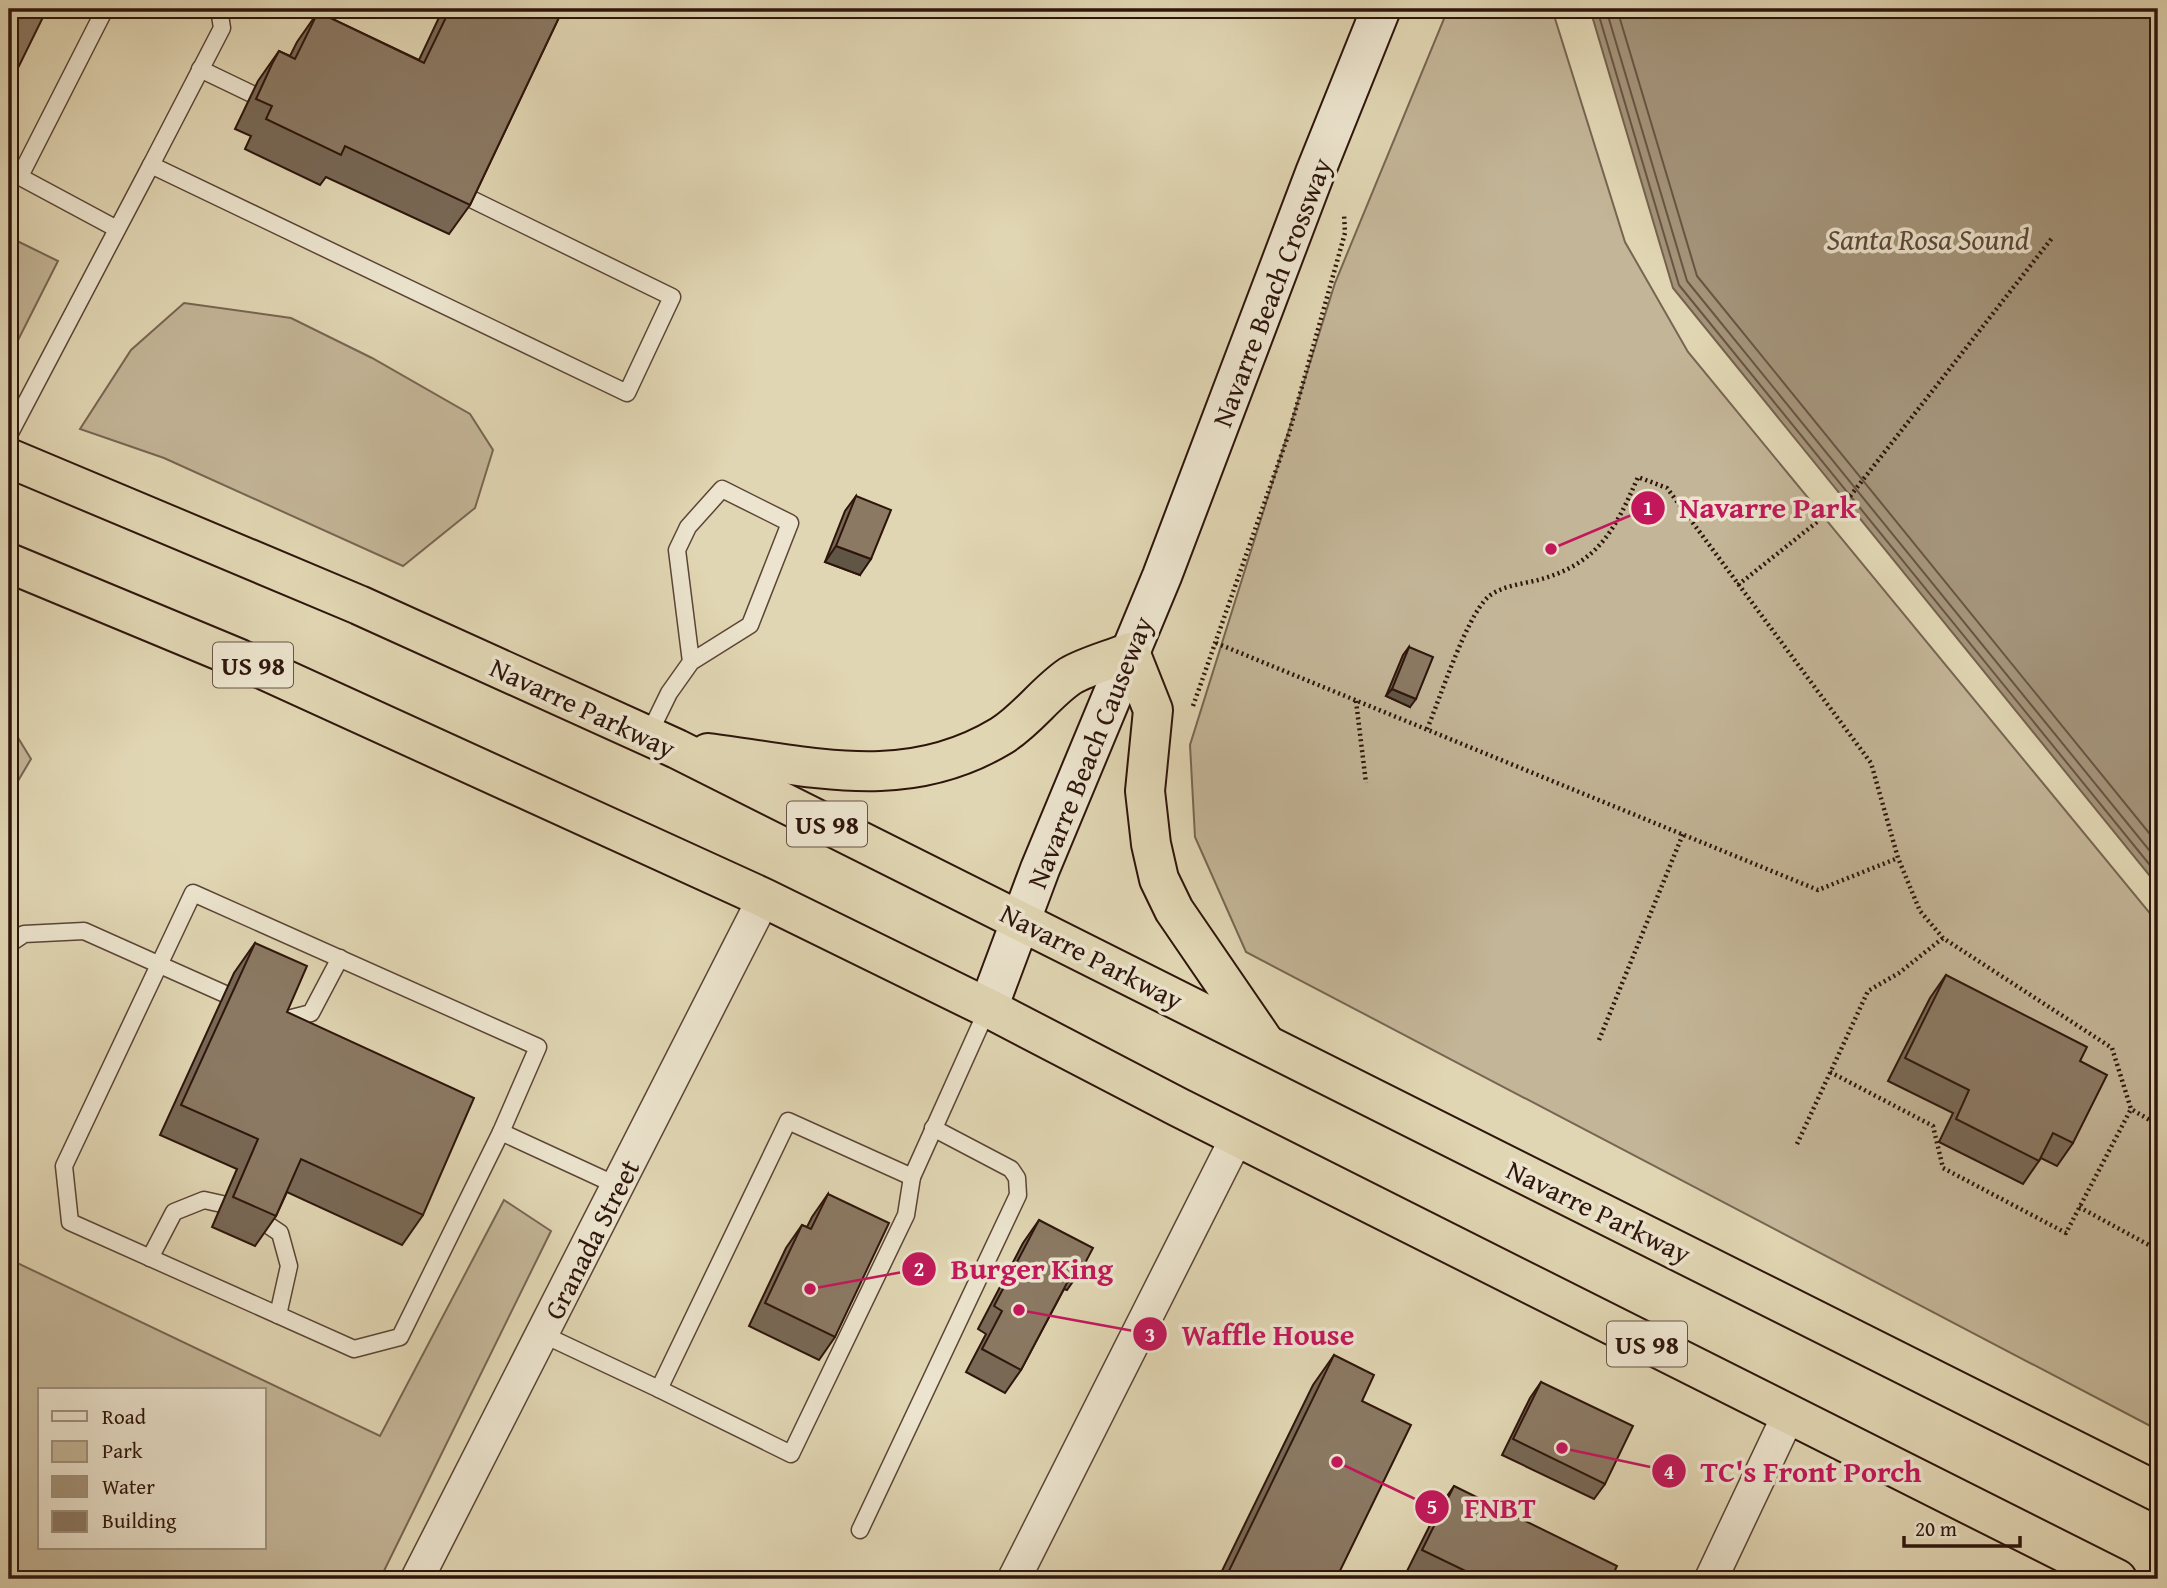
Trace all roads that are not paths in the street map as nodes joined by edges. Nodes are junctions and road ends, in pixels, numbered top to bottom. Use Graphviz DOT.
graph roads {
  1 [pos="105,9"];
  2 [pos="219,9"];
  3 [pos="1381,9"];
  4 [pos="200,69"];
  5 [pos="252,94"];
  6 [pos="151,165"];
  7 [pos="14,174"];
  8 [pos="467,197"];
  9 [pos="117,229"];
  10 [pos="9,435"];
  11 [pos="9,458"];
  12 [pos="9,563"];
  13 [pos="1162,576"];
  14 [pos="1130,652"];
  15 [pos="691,662"];
  16 [pos="662,743"];
  17 [pos="764,898"];
  18 [pos="1020,920"];
  19 [pos="9,944"];
  20 [pos="340,958"];
  21 [pos="160,963"];
  22 [pos="225,994"];
  23 [pos="988,1008"];
  24 [pos="276,1017"];
  25 [pos="1264,1042"];
  26 [pos="933,1128"];
  27 [pos="501,1132"];
  28 [pos="1237,1137"];
  29 [pos="912,1177"];
  30 [pos="618,1186"];
  31 [pos="222,1203"];
  32 [pos="265,1223"];
  33 [pos="150,1258"];
  34 [pos="278,1315"];
  35 [pos="542,1334"];
  36 [pos="659,1389"];
  37 [pos="1788,1416"];
  38 [pos="2158,1492"];
  39 [pos="860,1530"];
  40 [pos="417,1579"];
  41 [pos="1014,1579"];
  42 [pos="1711,1579"];
  43 [pos="2117,1579"];
  1 -- 7 [label="lane"];
  2 -- 4 [label="lane"];
  3 -- 13 [label="main road, Navarre Beach Crossway"];
  4 -- 5 [label="lane"];
  4 -- 6 [label="lane"];
  6 -- 8 [label="lane"];
  6 -- 9 [label="lane"];
  7 -- 9 [label="lane"];
  9 -- 10 [label="lane"];
  11 -- 16 [label="highway, Navarre Parkway / US 98"];
  12 -- 17 [label="highway, US 98"];
  13 -- 14 [label="main road, Navarre Beach Causeway"];
  14 -- 16 [label="highway"];
  14 -- 18 [label="main road, Navarre Beach Causeway"];
  14 -- 25 [label="highway"];
  15 -- 15 [label="lane"];
  15 -- 16 [label="lane"];
  16 -- 18 [label="highway, Navarre Parkway / US 98"];
  17 -- 23 [label="highway, US 98"];
  17 -- 30 [label="street, Granada Street"];
  18 -- 23 [label="main road, Navarre Beach Causeway"];
  18 -- 25 [label="highway, Navarre Parkway / US 98"];
  19 -- 21 [label="lane"];
  20 -- 21 [label="lane"];
  20 -- 24 [label="lane"];
  20 -- 27 [label="lane"];
  21 -- 22 [label="lane"];
  21 -- 33 [label="lane"];
  23 -- 26 [label="lane"];
  23 -- 28 [label="highway, US 98"];
  25 -- 38 [label="highway, Navarre Parkway / US 98"];
  26 -- 29 [label="lane"];
  26 -- 39 [label="lane"];
  27 -- 30 [label="lane"];
  27 -- 34 [label="lane"];
  28 -- 37 [label="highway, US 98"];
  28 -- 41 [label="street"];
  29 -- 36 [label="lane"];
  29 -- 36 [label="lane"];
  30 -- 35 [label="street, Granada Street"];
  31 -- 33 [label="lane"];
  32 -- 34 [label="lane"];
  33 -- 34 [label="lane"];
  35 -- 36 [label="lane"];
  35 -- 40 [label="street, Granada Street"];
  37 -- 42 [label="street"];
  37 -- 43 [label="highway, US 98"];
}
